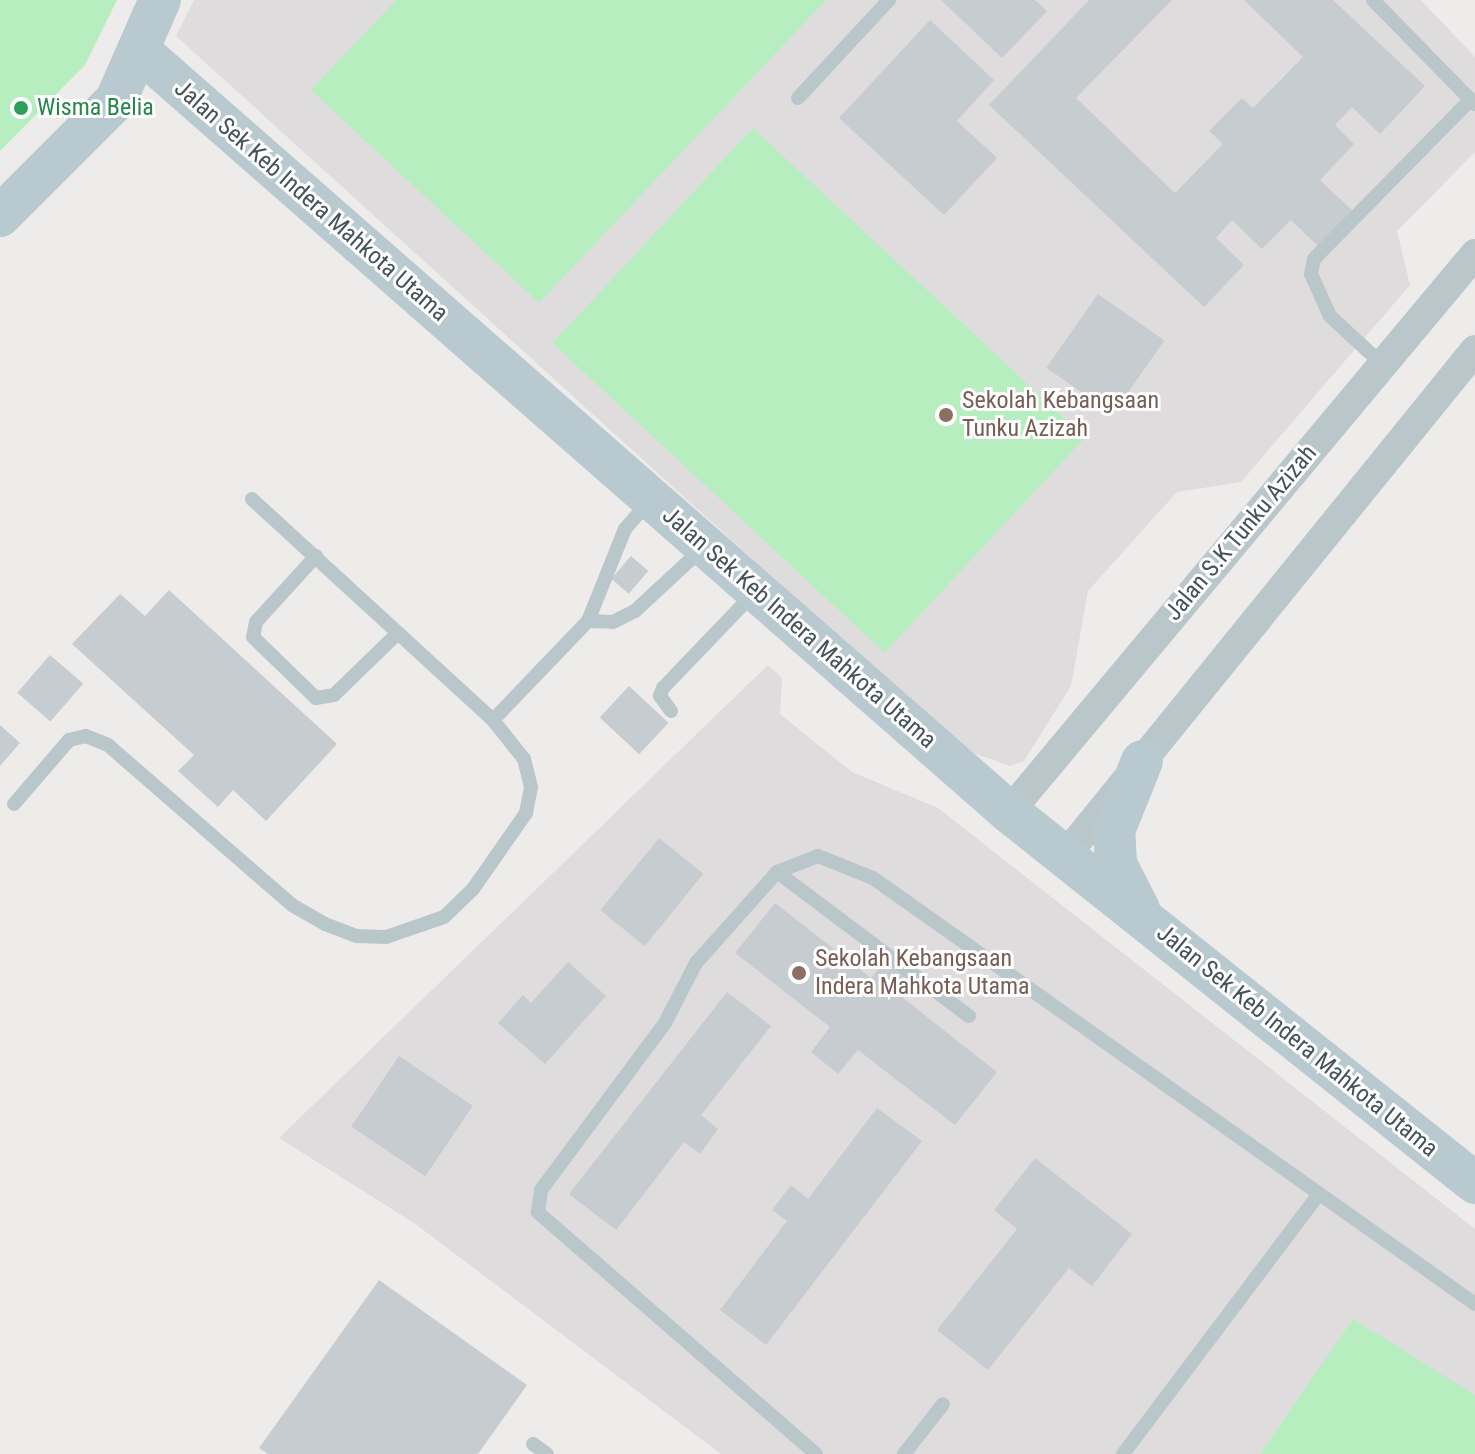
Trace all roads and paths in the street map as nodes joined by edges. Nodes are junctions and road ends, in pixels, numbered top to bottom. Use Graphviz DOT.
graph roads {
  1 [pos="160,0"];
  2 [pos="889,0"];
  3 [pos="1373,0"];
  4 [pos="140,51"];
  5 [pos="798,98"];
  6 [pos="1473,102"];
  7 [pos="0,216"];
  8 [pos="1475,254"];
  9 [pos="1475,350"];
  10 [pos="1382,364"];
  11 [pos="252,499"];
  12 [pos="652,499"];
  13 [pos="705,546"];
  14 [pos="316,556"];
  15 [pos="756,590"];
  16 [pos="588,621"];
  17 [pos="398,633"];
  18 [pos="671,711"];
  19 [pos="493,720"];
  20 [pos="1142,761"];
  21 [pos="14,804"];
  22 [pos="1009,812"];
  23 [pos="1065,856"];
  24 [pos="777,872"];
  25 [pos="1144,919"];
  26 [pos="969,1016"];
  27 [pos="1475,1183"];
  28 [pos="1319,1194"];
  29 [pos="1475,1304"];
  30 [pos="943,1404"];
  31 [pos="533,1444"];
  32 [pos="547,1454"];
  33 [pos="816,1454"];
  34 [pos="904,1454"];
  35 [pos="1123,1454"];
  1 -- 4 [label="street"];
  2 -- 5 [label="lane"];
  3 -- 6 [label="lane"];
  4 -- 7 [label="street"];
  4 -- 12 [label="street, Jalan Sek Keb Indera Mahkota Utama"];
  6 -- 10 [label="lane"];
  8 -- 10 [label="street, Jalan S.K Tunku Azizah"];
  9 -- 20 [label="street"];
  10 -- 22 [label="street, Jalan S.K Tunku Azizah"];
  11 -- 14 [label="lane"];
  12 -- 13 [label="street, Jalan Sek Keb Indera Mahkota Utama"];
  12 -- 16 [label="lane"];
  13 -- 15 [label="street, Jalan Sek Keb Indera Mahkota Utama"];
  13 -- 16 [label="lane"];
  14 -- 17 [label="lane"];
  14 -- 17 [label="lane"];
  15 -- 18 [label="lane"];
  15 -- 22 [label="street, Jalan Sek Keb Indera Mahkota Utama"];
  16 -- 19 [label="lane"];
  17 -- 19 [label="lane"];
  19 -- 21 [label="lane"];
  20 -- 23 [label="street"];
  20 -- 25 [label="street"];
  22 -- 23 [label="street, Jalan Sek Keb Indera Mahkota Utama"];
  23 -- 25 [label="street, Jalan Sek Keb Indera Mahkota Utama"];
  24 -- 26 [label="lane"];
  24 -- 28 [label="lane"];
  24 -- 33 [label="lane"];
  25 -- 27 [label="street, Jalan Sek Keb Indera Mahkota Utama"];
  28 -- 29 [label="lane"];
  28 -- 35 [label="lane"];
  30 -- 34 [label="lane"];
  31 -- 32 [label="lane"];
}
